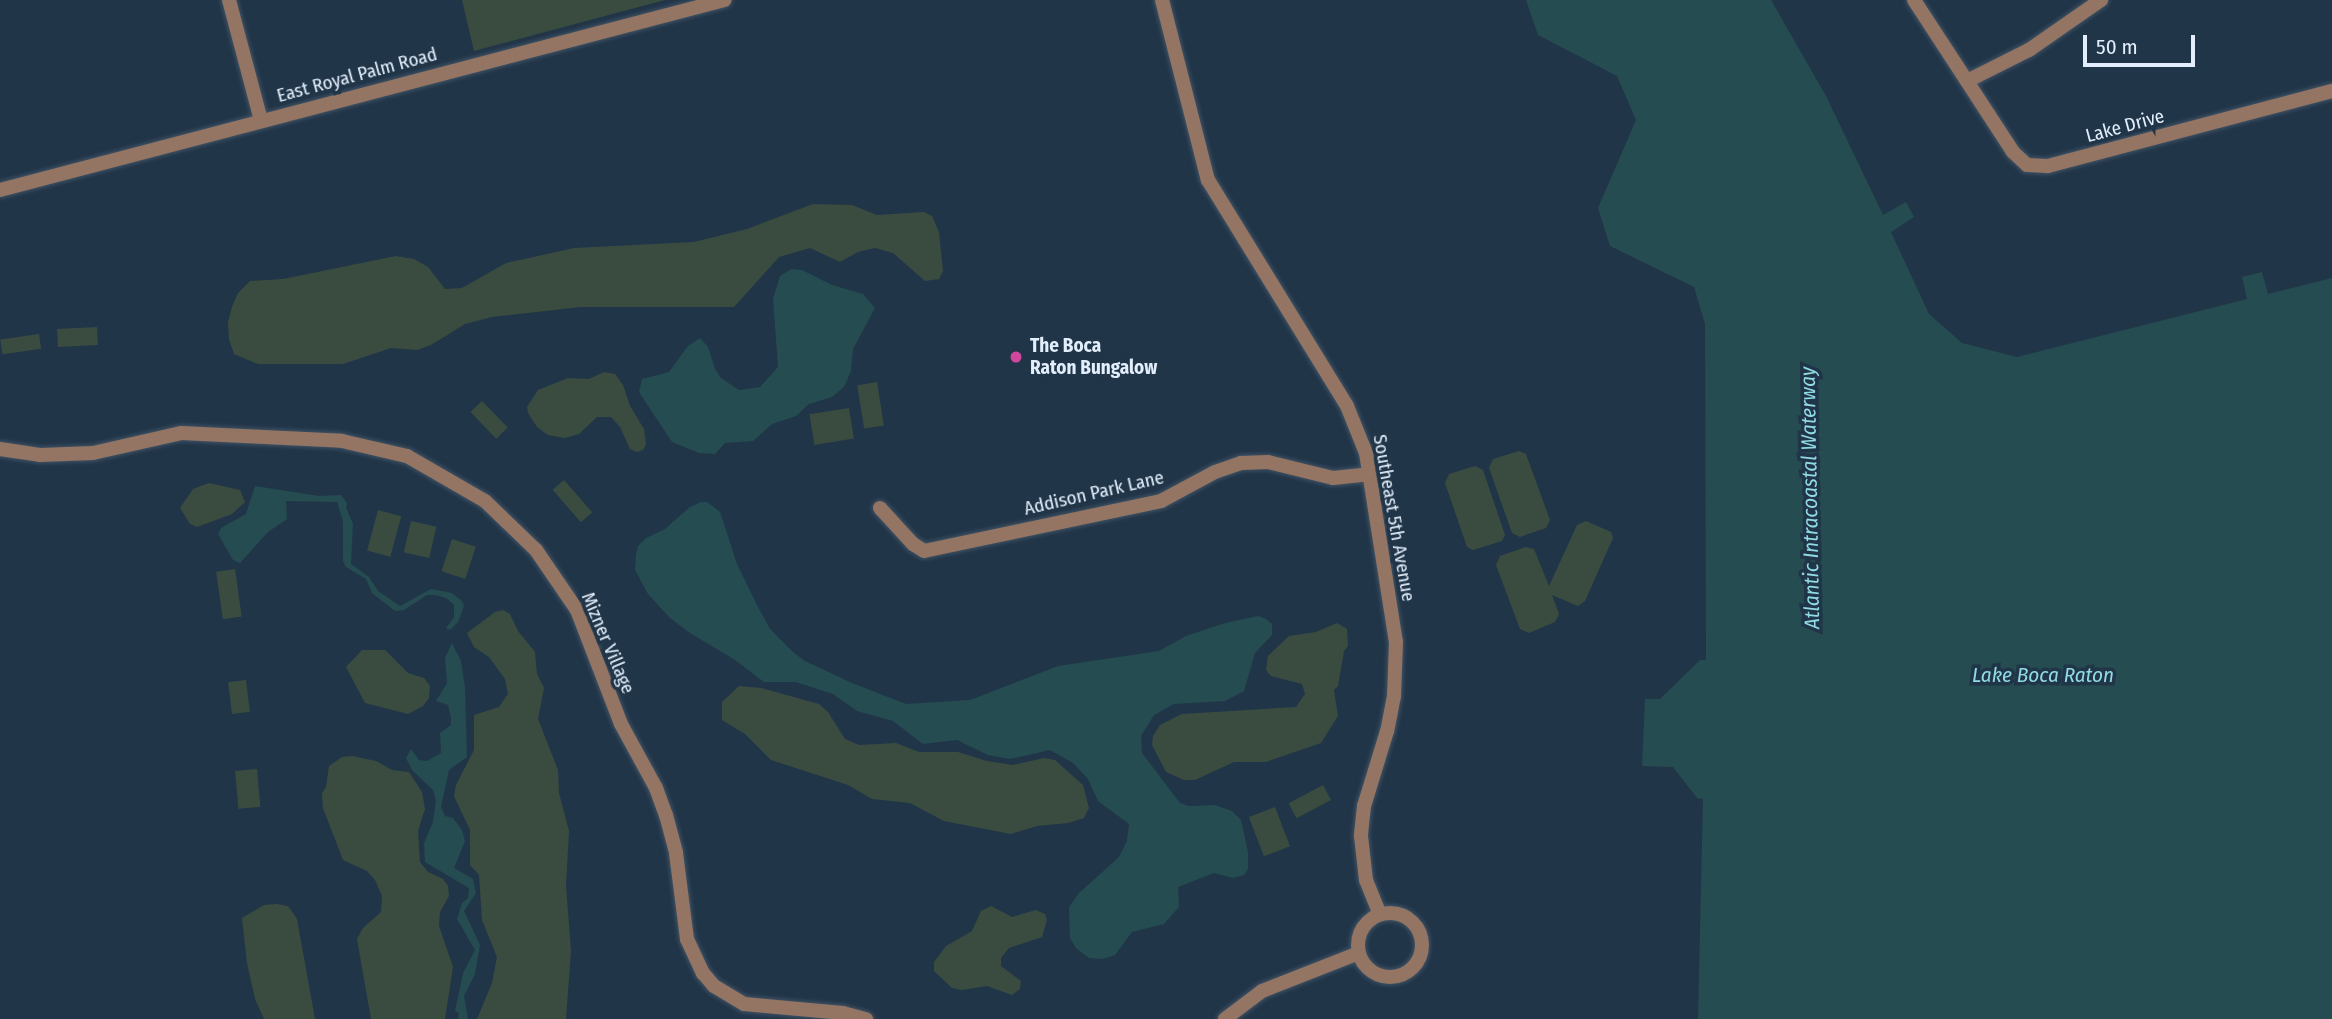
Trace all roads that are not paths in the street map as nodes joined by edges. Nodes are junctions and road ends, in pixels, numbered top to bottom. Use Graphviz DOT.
graph roads {
  1 [pos="229,0"];
  2 [pos="724,0"];
  3 [pos="1162,0"];
  4 [pos="1914,0"];
  5 [pos="2101,0"];
  6 [pos="696,3"];
  7 [pos="1967,81"];
  8 [pos="2332,91"];
  9 [pos="261,120"];
  10 [pos="0,190"];
  11 [pos="0,449"];
  12 [pos="1369,474"];
  13 [pos="880,508"];
  14 [pos="1380,914"];
  15 [pos="1359,953"];
  16 [pos="866,1019"];
  17 [pos="1225,1019"];
  1 -- 9 [label="street"];
  2 -- 6 [label="street, East Royal Palm Road"];
  3 -- 12 [label="street, Southeast 5th Avenue"];
  4 -- 7 [label="street, Lake Drive"];
  5 -- 7 [label="street"];
  6 -- 9 [label="street, East Royal Palm Road"];
  7 -- 8 [label="street, Lake Drive"];
  9 -- 10 [label="street, East Royal Palm Road"];
  11 -- 16 [label="street, Mizner Village"];
  12 -- 13 [label="street, Addison Park Lane"];
  12 -- 14 [label="street, Southeast 5th Avenue"];
  14 -- 15 [label="street"];
  14 -- 15 [label="street"];
  15 -- 17 [label="street"];
}
